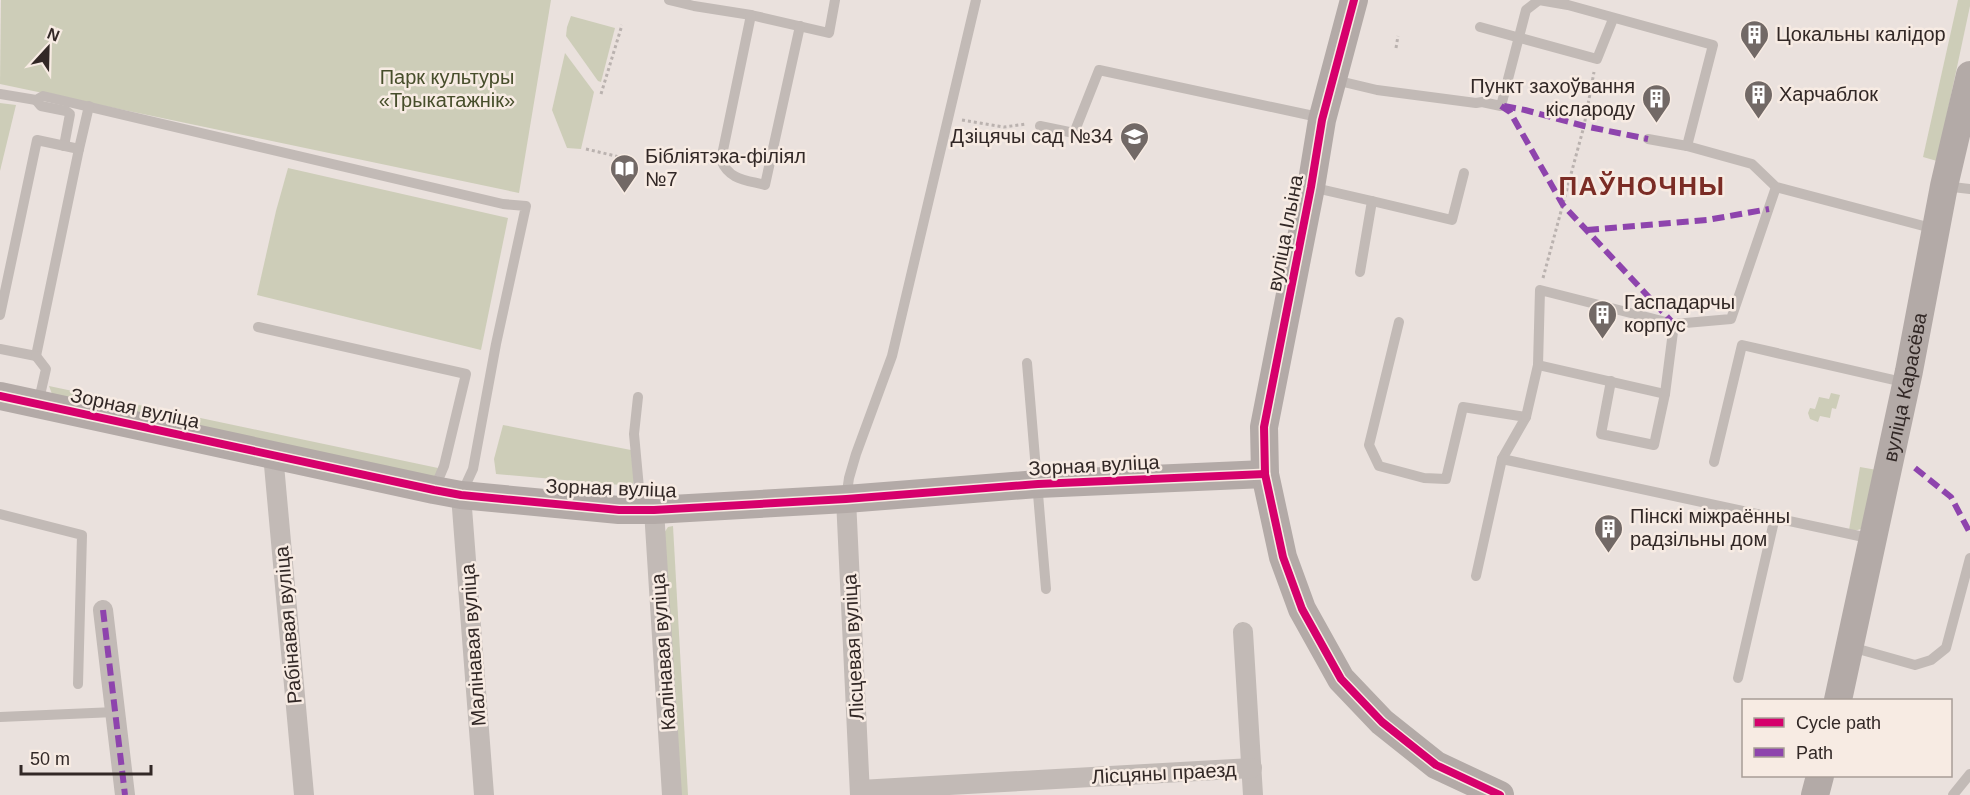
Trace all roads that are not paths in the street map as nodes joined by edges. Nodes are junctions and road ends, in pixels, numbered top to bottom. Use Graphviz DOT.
graph roads {
  1 [pos="669,0"];
  2 [pos="835,0"];
  3 [pos="976,0"];
  4 [pos="1354,0"];
  5 [pos="695,3"];
  6 [pos="752,15"];
  7 [pos="1613,19"];
  8 [pos="800,26"];
  9 [pos="1480,27"];
  10 [pos="1518,37"];
  11 [pos="1970,75"];
  12 [pos="1332,80"];
  13 [pos="0,94"];
  14 [pos="36,100"];
  15 [pos="89,106"];
  16 [pos="1322,120"];
  17 [pos="1040,126"];
  18 [pos="1648,139"];
  19 [pos="64,146"];
  20 [pos="1688,146"];
  21 [pos="80,149"];
  22 [pos="1464,173"];
  23 [pos="1311,187"];
  24 [pos="1776,187"];
  25 [pos="1957,188"];
  26 [pos="1371,201"];
  27 [pos="1935,229"];
  28 [pos="1360,272"];
  29 [pos="0,315"];
  30 [pos="1399,322"];
  31 [pos="1674,324"];
  32 [pos="258,327"];
  33 [pos="0,349"];
  34 [pos="36,356"];
  35 [pos="1027,363"];
  36 [pos="1538,365"];
  37 [pos="1611,381"];
  38 [pos="1907,383"];
  39 [pos="1665,394"];
  40 [pos="0,396"];
  41 [pos="638,397"];
  42 [pos="38,405"];
  43 [pos="1526,417"];
  44 [pos="273,454"];
  45 [pos="1502,459"];
  46 [pos="1714,462"];
  47 [pos="1265,474"];
  48 [pos="1038,484"];
  49 [pos="434,490"];
  50 [pos="461,495"];
  51 [pos="846,499"];
  52 [pos="647,510"];
  53 [pos="0,514"];
  54 [pos="1775,517"];
  55 [pos="1873,539"];
  56 [pos="1970,558"];
  57 [pos="1476,576"];
  58 [pos="1046,589"];
  59 [pos="1965,597"];
  60 [pos="103,610"];
  61 [pos="1243,632"];
  62 [pos="1851,647"];
  63 [pos="1738,678"];
  64 [pos="78,684"];
  65 [pos="1838,699"];
  66 [pos="115,712"];
  67 [pos="0,717"];
  68 [pos="1252,768"];
  69 [pos="1970,774"];
  70 [pos="1820,777"];
  71 [pos="860,793"];
  72 [pos="125,795"];
  73 [pos="304,795"];
  74 [pos="484,795"];
  75 [pos="672,795"];
  76 [pos="1254,795"];
  77 [pos="1500,795"];
  78 [pos="1815,795"];
  79 [pos="1953,795"];
  1 -- 5 [label="lane"];
  2 -- 8 [label="lane"];
  3 -- 51 [label="lane"];
  4 -- 12 [label="street, вуліца Ільіна"];
  5 -- 6 [label="lane"];
  6 -- 8 [label="lane"];
  6 -- 8 [label="lane"];
  7 -- 10 [label="lane"];
  7 -- 10 [label="lane"];
  7 -- 20 [label="lane"];
  9 -- 10 [label="lane"];
  10 -- 12 [label="lane"];
  11 -- 25 [label="street, вуліца Карасёва"];
  12 -- 16 [label="street, вуліца Ільіна"];
  13 -- 14 [label="lane"];
  14 -- 15 [label="lane"];
  14 -- 19 [label="lane"];
  15 -- 21 [label="lane"];
  15 -- 50 [label="lane"];
  16 -- 17 [label="lane"];
  16 -- 23 [label="street, вуліца Ільіна"];
  18 -- 20 [label="lane"];
  19 -- 21 [label="lane"];
  19 -- 29 [label="lane"];
  20 -- 24 [label="lane"];
  21 -- 34 [label="lane"];
  22 -- 26 [label="lane"];
  23 -- 26 [label="lane"];
  23 -- 47 [label="street, вуліца Ільіна"];
  24 -- 27 [label="lane"];
  24 -- 31 [label="lane"];
  25 -- 27 [label="street, вуліца Карасёва"];
  26 -- 28 [label="lane"];
  27 -- 38 [label="street, вуліца Карасёва"];
  30 -- 43 [label="lane"];
  31 -- 36 [label="lane"];
  31 -- 39 [label="lane"];
  32 -- 49 [label="lane"];
  33 -- 34 [label="lane"];
  34 -- 42 [label="lane"];
  35 -- 48 [label="lane"];
  36 -- 37 [label="lane"];
  36 -- 43 [label="lane"];
  37 -- 39 [label="lane"];
  37 -- 39 [label="lane"];
  38 -- 46 [label="lane"];
  38 -- 55 [label="street, вуліца Карасёва"];
  40 -- 42 [label="street, Зорная вуліца"];
  41 -- 52 [label="lane"];
  42 -- 44 [label="street, Зорная вуліца"];
  43 -- 45 [label="lane"];
  44 -- 49 [label="street, Зорная вуліца"];
  44 -- 73 [label="street, Рабінавая вуліца"];
  45 -- 54 [label="lane"];
  45 -- 57 [label="lane"];
  47 -- 48 [label="street, Зорная вуліца"];
  47 -- 77 [label="street, вуліца Ільіна"];
  48 -- 51 [label="street, Зорная вуліца"];
  48 -- 58 [label="lane"];
  49 -- 50 [label="street, Зорная вуліца"];
  50 -- 52 [label="street, Зорная вуліца"];
  50 -- 74 [label="street, Малінавая вуліца"];
  51 -- 52 [label="street, Зорная вуліца"];
  51 -- 71 [label="street, Лісцевая вуліца"];
  52 -- 75 [label="street, Калінавая вуліца"];
  53 -- 64 [label="lane"];
  54 -- 55 [label="lane"];
  54 -- 63 [label="lane"];
  55 -- 62 [label="street, вуліца Карасёва"];
  56 -- 59 [label="lane"];
  59 -- 62 [label="lane"];
  60 -- 66 [label="street"];
  61 -- 68 [label="street"];
  62 -- 65 [label="street, вуліца Карасёва"];
  66 -- 67 [label="lane"];
  66 -- 72 [label="street"];
  68 -- 71 [label="street, Лісцяны праезд"];
  68 -- 76 [label="street"];
  69 -- 79 [label="lane"];
  70 -- 78 [label="street"];
}
